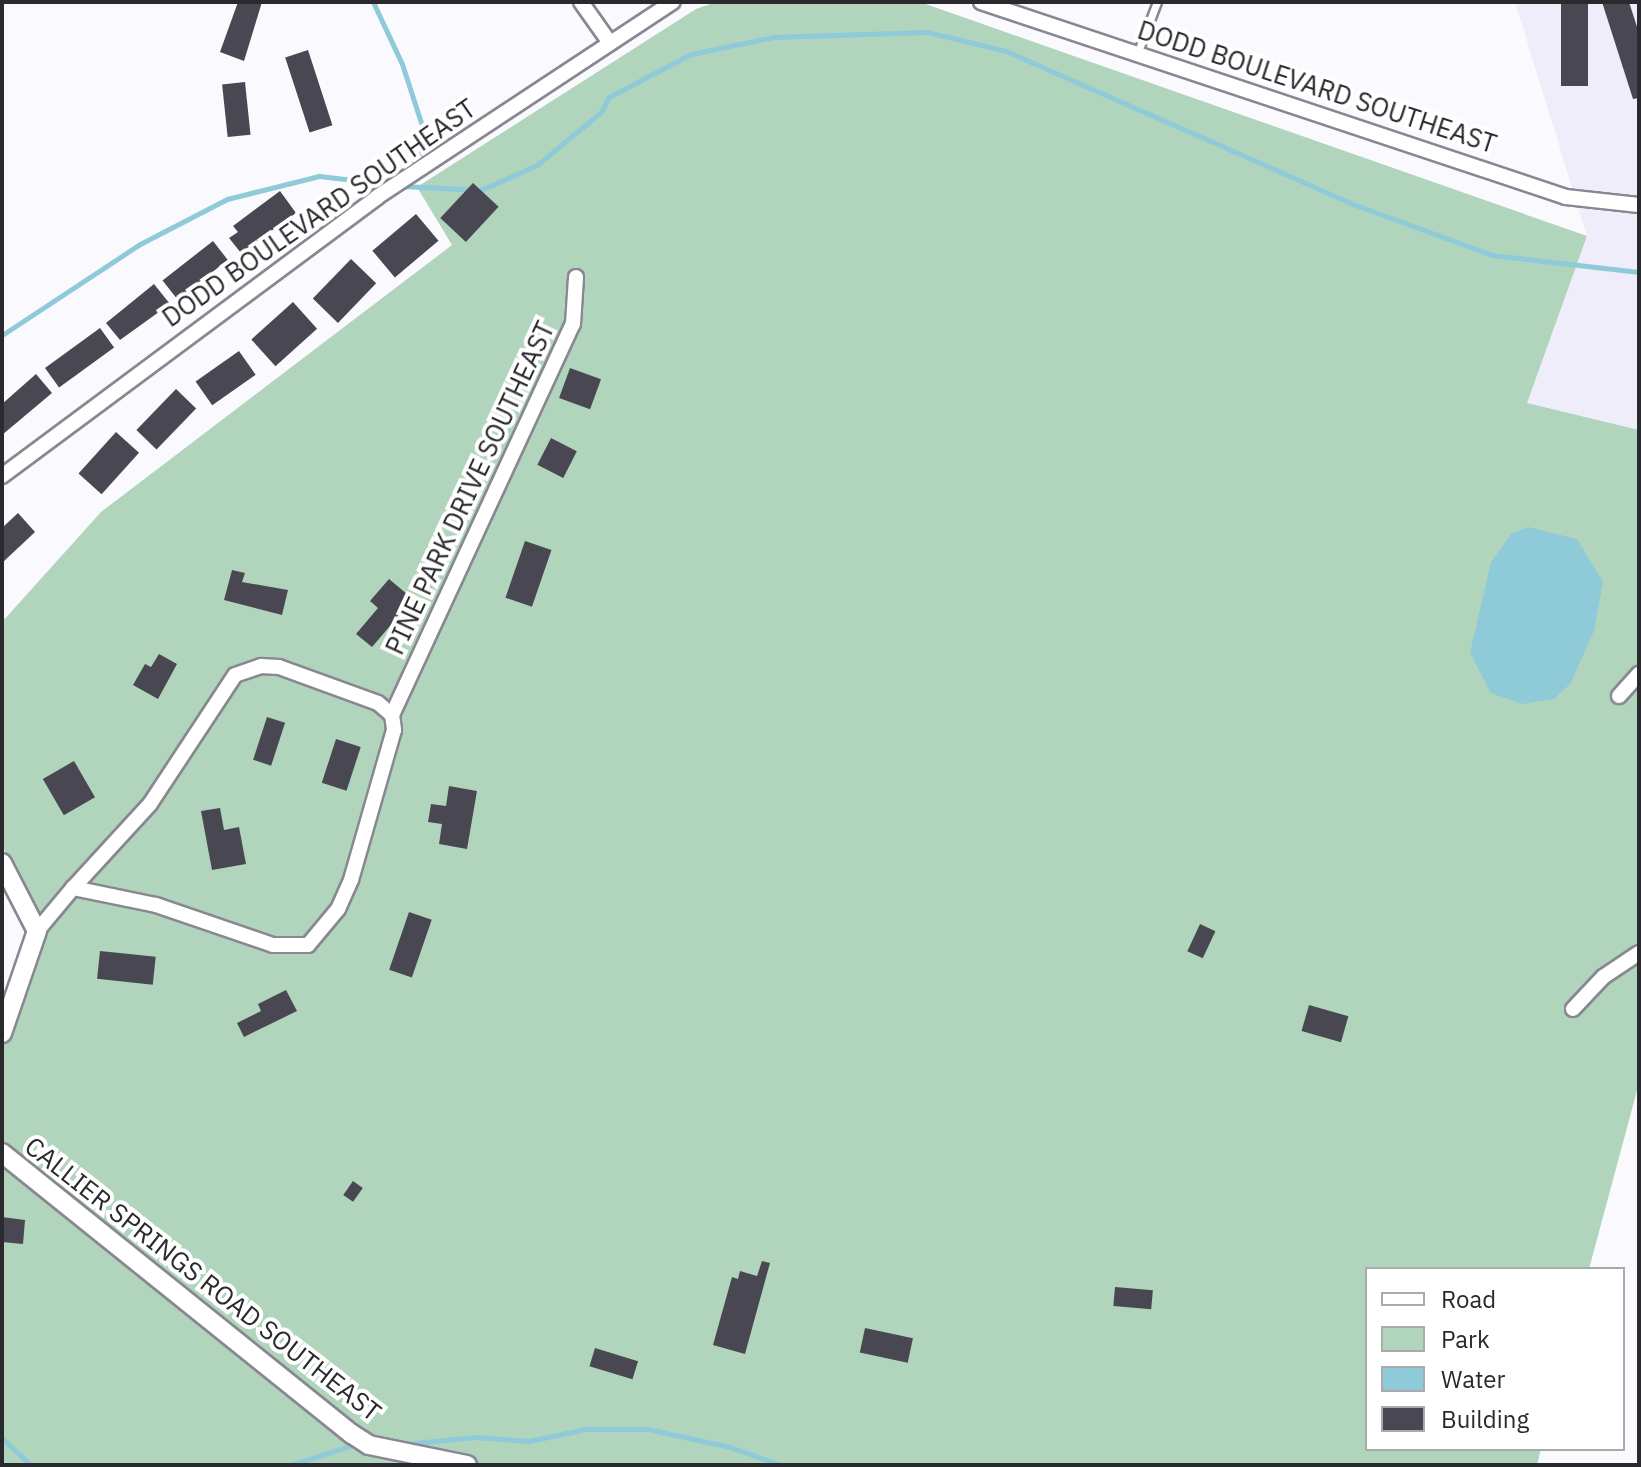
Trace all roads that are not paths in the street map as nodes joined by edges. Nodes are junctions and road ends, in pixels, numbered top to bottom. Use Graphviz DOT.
graph roads {
  1 [pos="581,2"];
  2 [pos="673,2"];
  3 [pos="981,2"];
  4 [pos="1157,2"];
  5 [pos="610,43"];
  6 [pos="1137,54"];
  7 [pos="1639,205"];
  8 [pos="576,277"];
  9 [pos="2,476"];
  10 [pos="1639,674"];
  11 [pos="1619,696"];
  12 [pos="392,715"];
  13 [pos="2,863"];
  14 [pos="73,888"];
  15 [pos="37,931"];
  16 [pos="1639,953"];
  17 [pos="1573,1009"];
  18 [pos="2,1033"];
  19 [pos="2,1153"];
  20 [pos="467,1465"];
  1 -- 5 [label="street"];
  2 -- 5 [label="street, DODD BOULEVARD SOUTHEAST"];
  3 -- 6 [label="street, DODD BOULEVARD SOUTHEAST"];
  4 -- 6 [label="lane"];
  5 -- 9 [label="street, DODD BOULEVARD SOUTHEAST"];
  6 -- 7 [label="street, DODD BOULEVARD SOUTHEAST"];
  8 -- 12 [label="street, PINE PARK DRIVE SOUTHEAST"];
  10 -- 11 [label="street"];
  12 -- 14 [label="street"];
  12 -- 14 [label="street, PINE PARK DRIVE SOUTHEAST"];
  13 -- 15 [label="street"];
  14 -- 15 [label="street"];
  15 -- 18 [label="street"];
  16 -- 17 [label="street"];
  19 -- 20 [label="street, CALLIER SPRINGS ROAD SOUTHEAST"];
}
